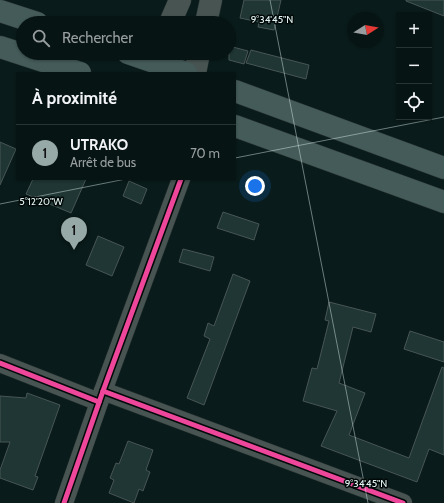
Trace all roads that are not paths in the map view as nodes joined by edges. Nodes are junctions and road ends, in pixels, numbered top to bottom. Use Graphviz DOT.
graph roads {
  1 [pos="180,0"];
  2 [pos="211,0"];
  3 [pos="0,11"];
  4 [pos="16,16"];
  5 [pos="173,16"];
  6 [pos="208,16"];
  7 [pos="0,47"];
  8 [pos="16,52"];
  9 [pos="40,60"];
  10 [pos="198,60"];
  11 [pos="153,62"];
  12 [pos="77,72"];
  13 [pos="183,72"];
  14 [pos="195,72"];
  15 [pos="236,91"];
  16 [pos="236,126"];
  17 [pos="444,168"];
  18 [pos="180,180"];
  19 [pos="444,202"];
  20 [pos="0,363"];
  21 [pos="101,396"];
  22 [pos="64,503"];
  23 [pos="403,503"];
  1 -- 5 [label="street"];
  2 -- 6 [label="street"];
  3 -- 4 [label="highway"];
  7 -- 8 [label="highway"];
  9 -- 12 [label="highway"];
  10 -- 14 [label="street"];
  11 -- 13 [label="highway"];
  15 -- 17 [label="highway"];
  16 -- 19 [label="highway"];
  18 -- 21 [label="street"];
  20 -- 21 [label="street"];
  21 -- 22 [label="street"];
  21 -- 23 [label="street"];
}
